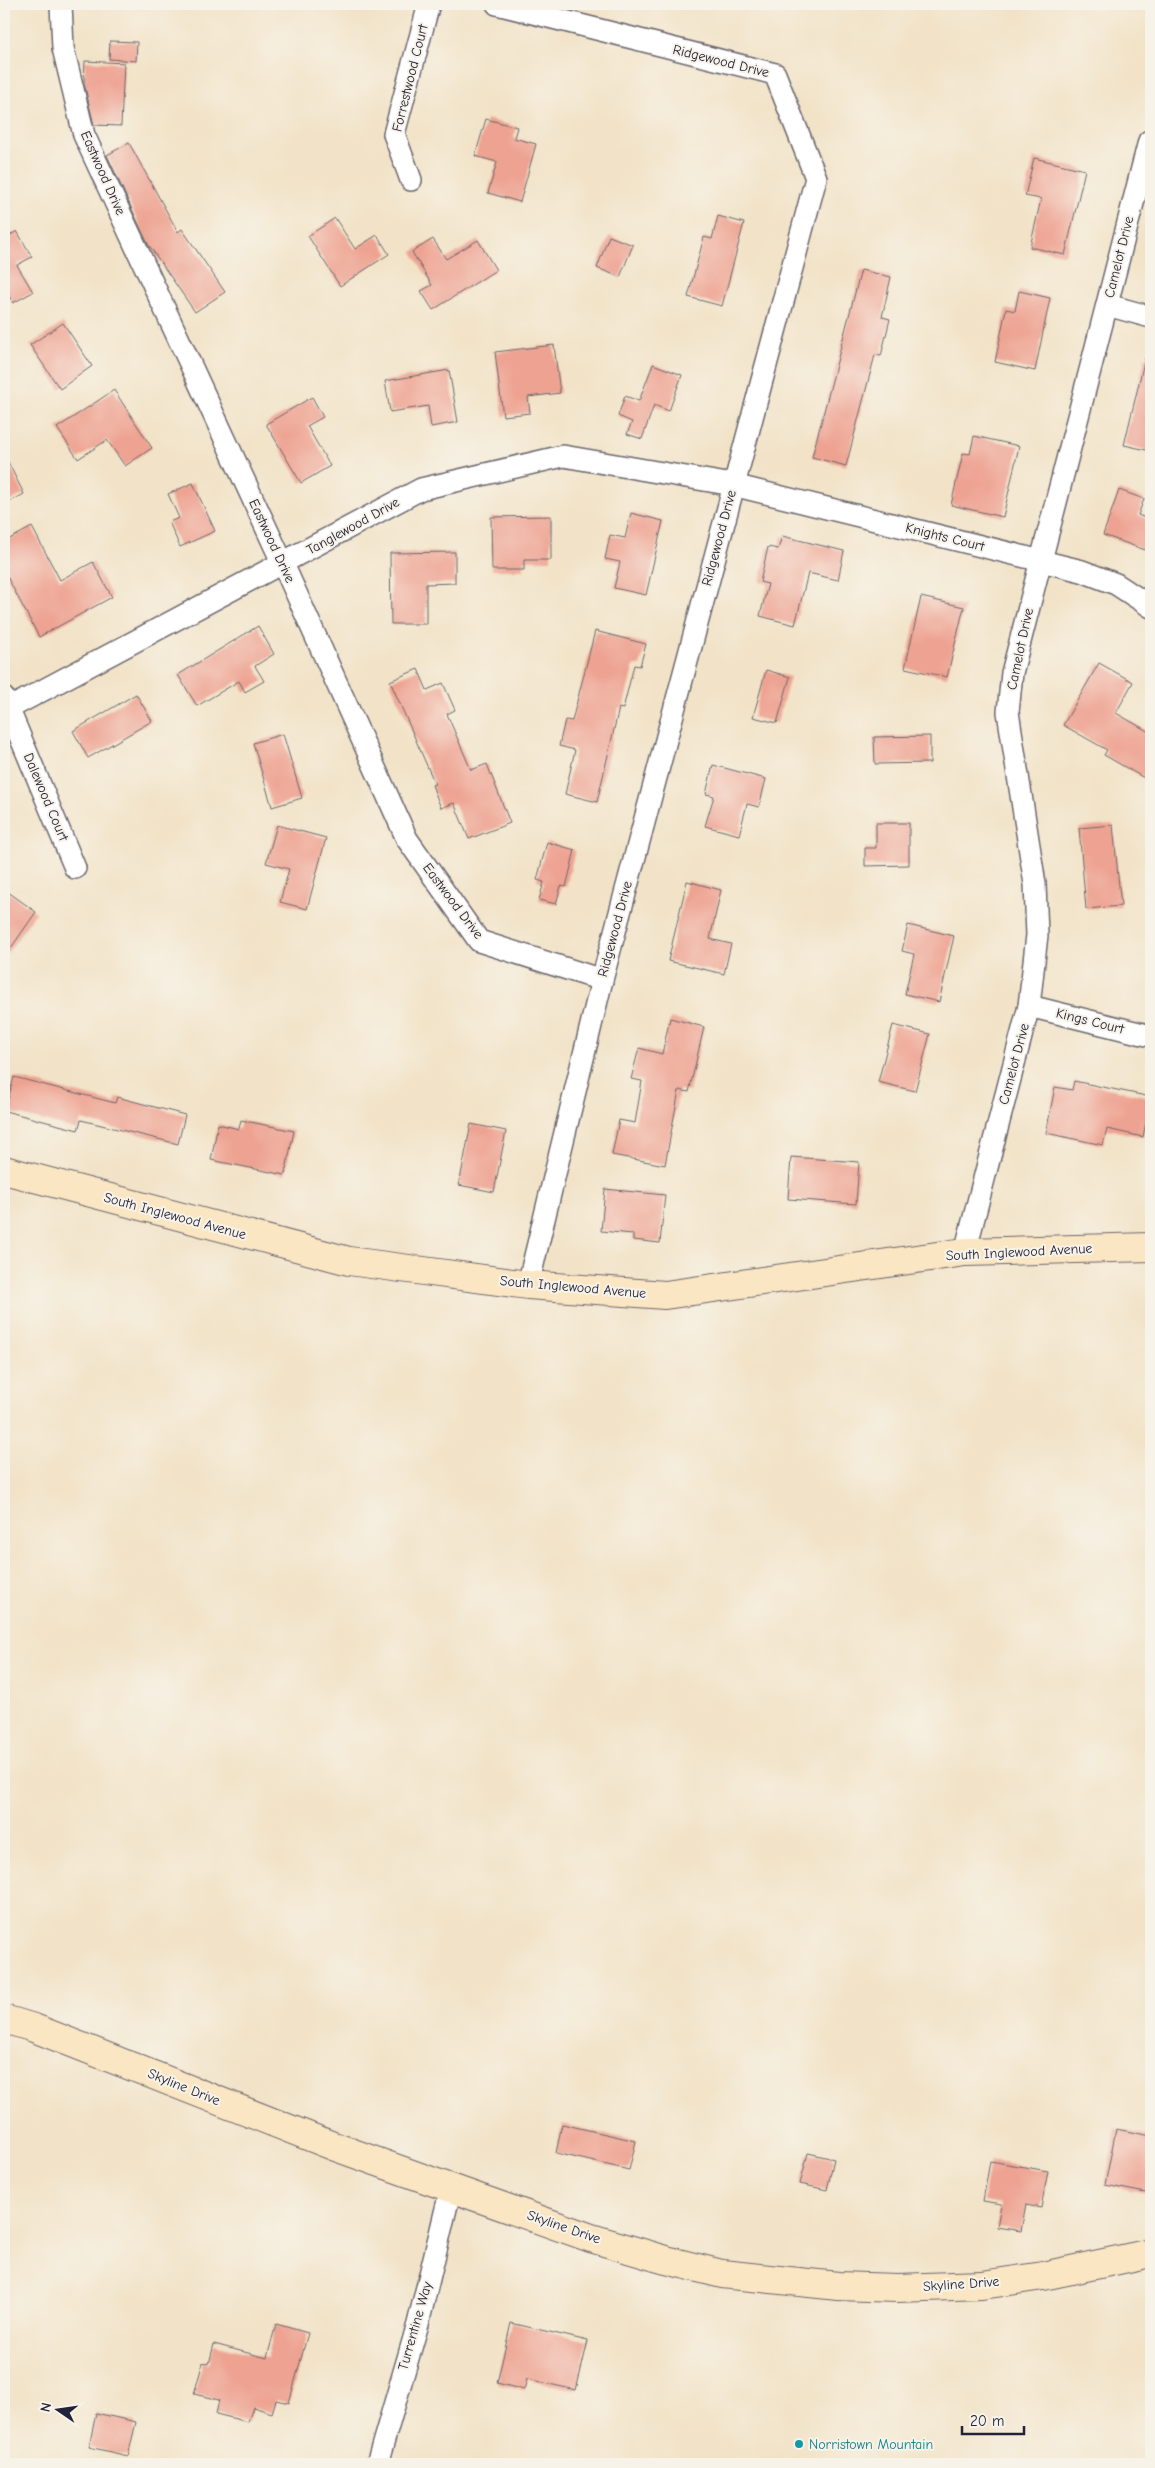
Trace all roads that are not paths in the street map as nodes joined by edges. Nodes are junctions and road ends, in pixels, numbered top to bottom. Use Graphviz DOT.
graph roads {
  1 [pos="61,4"];
  2 [pos="429,4"];
  3 [pos="497,4"];
  4 [pos="1149,141"];
  5 [pos="411,180"];
  6 [pos="1107,305"];
  7 [pos="1151,317"];
  8 [pos="733,485"];
  9 [pos="1040,561"];
  10 [pos="283,564"];
  11 [pos="1151,606"];
  12 [pos="6,706"];
  13 [pos="76,868"];
  14 [pos="602,980"];
  15 [pos="1029,1006"];
  16 [pos="1151,1036"];
  17 [pos="4,1170"];
  18 [pos="1151,1247"];
  19 [pos="964,1252"];
  20 [pos="528,1284"];
  21 [pos="4,2019"];
  22 [pos="451,2188"];
  23 [pos="1151,2254"];
  24 [pos="377,2464"];
  1 -- 10 [label="street, Eastwood Drive"];
  2 -- 5 [label="street, Forrestwood Court"];
  3 -- 8 [label="street, Ridgewood Drive"];
  4 -- 6 [label="street, Camelot Drive"];
  6 -- 7 [label="street"];
  6 -- 9 [label="street, Camelot Drive"];
  8 -- 9 [label="street, Knights Court"];
  8 -- 10 [label="street, Tanglewood Drive"];
  8 -- 14 [label="street, Ridgewood Drive"];
  9 -- 11 [label="street, Knights Court"];
  9 -- 15 [label="street, Camelot Drive"];
  10 -- 12 [label="street, Tanglewood Drive"];
  10 -- 14 [label="street, Eastwood Drive"];
  12 -- 13 [label="street, Dalewood Court"];
  14 -- 20 [label="street, Ridgewood Drive"];
  15 -- 16 [label="street, Kings Court"];
  15 -- 19 [label="street, Camelot Drive"];
  17 -- 20 [label="street, South Inglewood Avenue"];
  18 -- 19 [label="street, South Inglewood Avenue"];
  19 -- 20 [label="street, South Inglewood Avenue"];
  21 -- 22 [label="street, Skyline Drive"];
  22 -- 23 [label="street, Skyline Drive"];
  22 -- 24 [label="street, Turrentine Way"];
}
